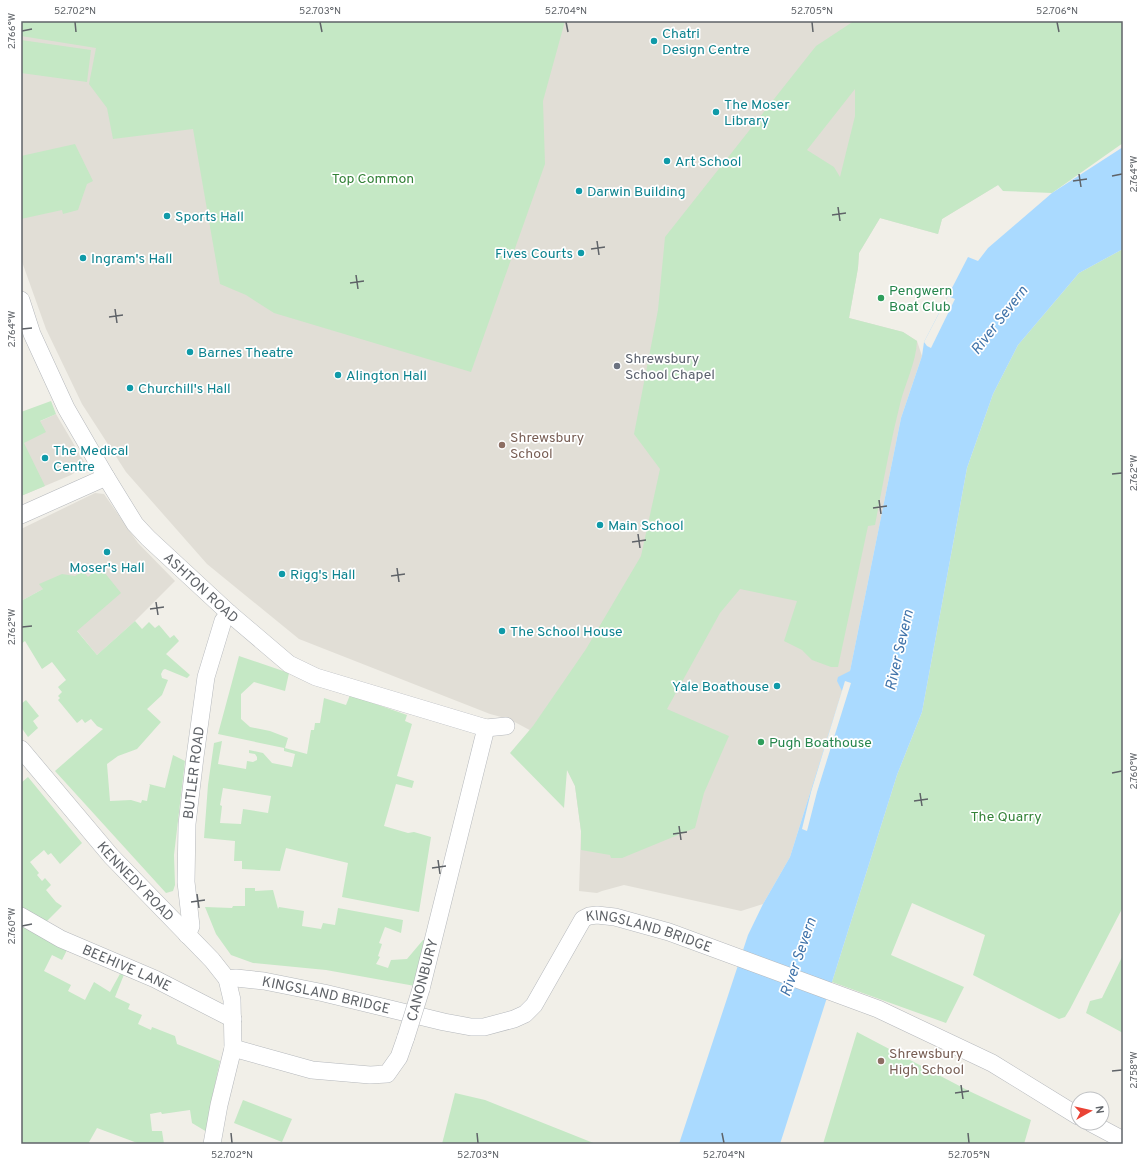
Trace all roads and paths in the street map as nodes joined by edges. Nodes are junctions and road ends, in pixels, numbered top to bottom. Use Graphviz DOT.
graph roads {
  1 [pos="21,300"];
  2 [pos="106,477"];
  3 [pos="21,515"];
  4 [pos="229,613"];
  5 [pos="506,726"];
  6 [pos="486,728"];
  7 [pos="21,749"];
  8 [pos="21,916"];
  9 [pos="187,935"];
  10 [pos="227,979"];
  11 [pos="233,1019"];
  12 [pos="233,1048"];
  13 [pos="1070,1111"];
  14 [pos="1106,1131"];
  15 [pos="1123,1140"];
  16 [pos="212,1144"];
  1 -- 2 [label="street, ASHTON ROAD"];
  2 -- 3 [label="street"];
  2 -- 4 [label="street, ASHTON ROAD"];
  4 -- 6 [label="street, ASHTON ROAD"];
  4 -- 9 [label="street, BUTLER ROAD"];
  5 -- 6 [label="street, ASHTON ROAD"];
  6 -- 12 [label="street, CANONBURY, bridge"];
  7 -- 9 [label="street, KENNEDY ROAD"];
  8 -- 11 [label="street, BEEHIVE LANE"];
  9 -- 10 [label="street, KENNEDY ROAD"];
  10 -- 11 [label="street, KENNEDY ROAD"];
  10 -- 13 [label="street, KINGSLAND BRIDGE"];
  11 -- 12 [label="street, KENNEDY ROAD"];
  12 -- 16 [label="street, KENNEDY ROAD"];
  14 -- 15 [label="street"];
}
